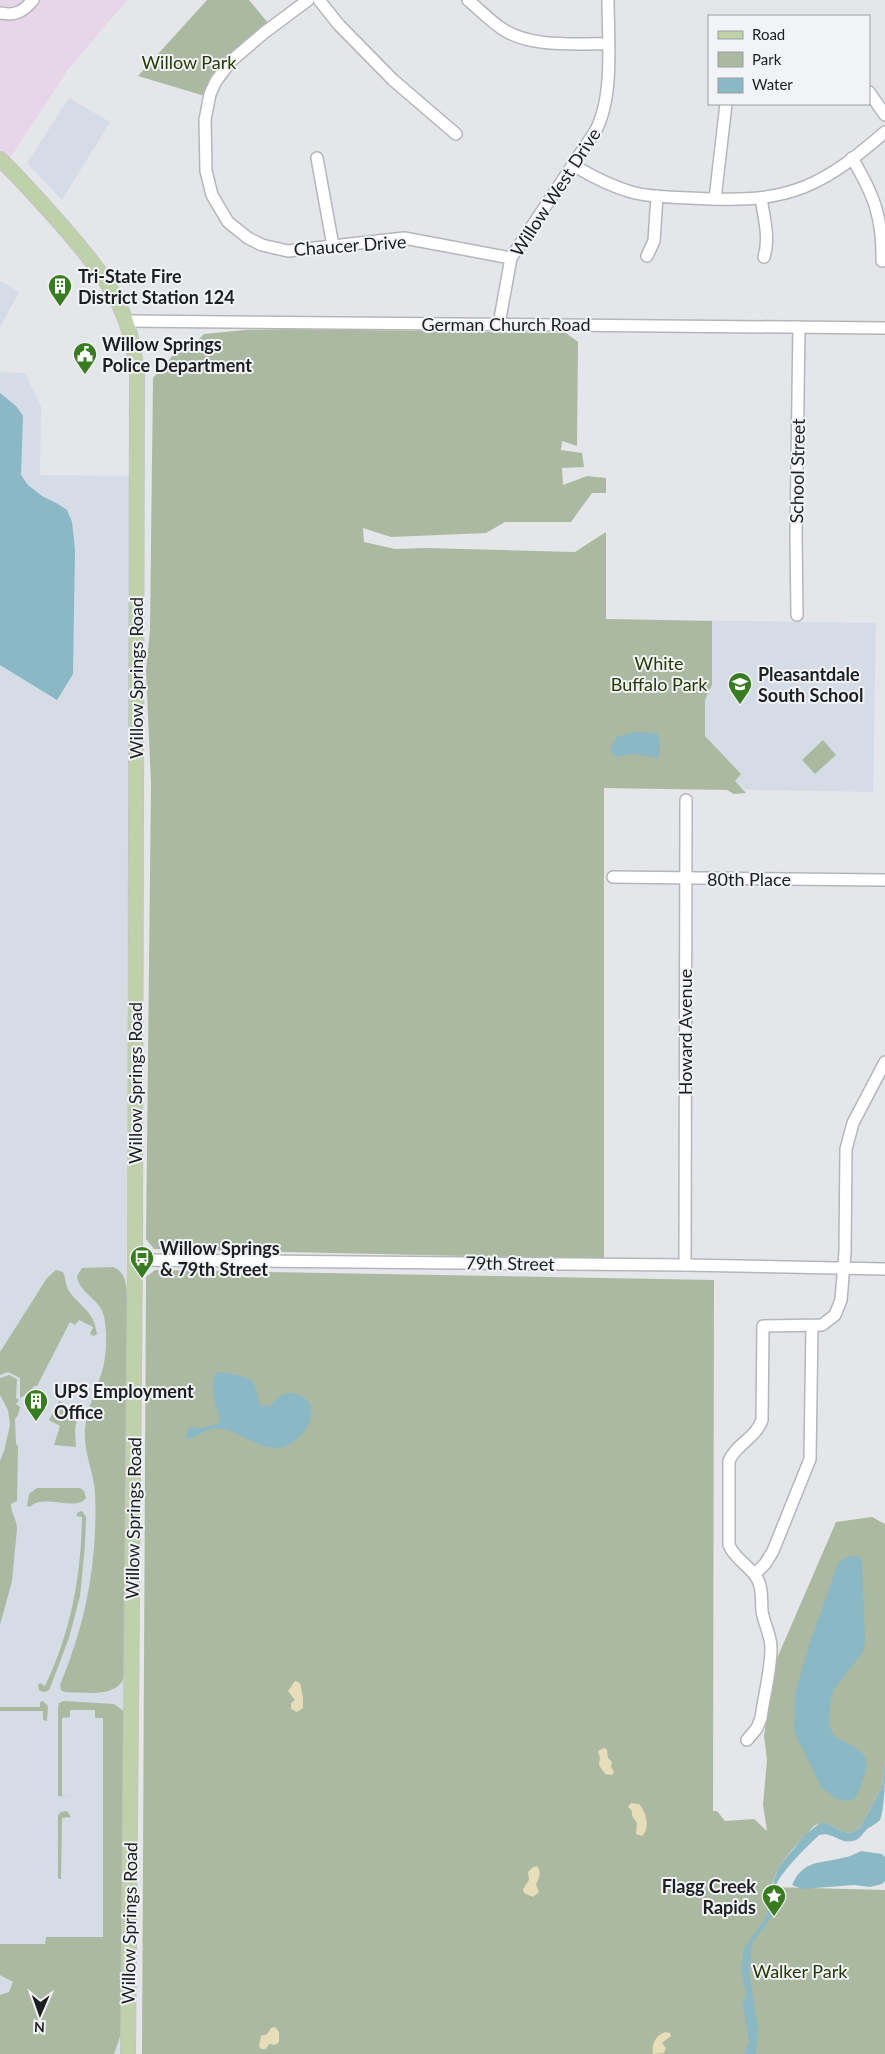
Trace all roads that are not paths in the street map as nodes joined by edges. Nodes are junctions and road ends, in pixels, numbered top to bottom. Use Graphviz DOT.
graph roads {
  1 [pos="32,0"];
  2 [pos="308,0"];
  3 [pos="319,0"];
  4 [pos="468,0"];
  5 [pos="608,0"];
  6 [pos="0,13"];
  7 [pos="608,44"];
  8 [pos="870,93"];
  9 [pos="726,105"];
  10 [pos="885,115"];
  11 [pos="885,132"];
  12 [pos="456,134"];
  13 [pos="318,158"];
  14 [pos="852,158"];
  15 [pos="0,159"];
  16 [pos="573,165"];
  17 [pos="657,196"];
  18 [pos="762,198"];
  19 [pos="715,199"];
  20 [pos="332,246"];
  21 [pos="647,256"];
  22 [pos="764,257"];
  23 [pos="511,258"];
  24 [pos="882,261"];
  25 [pos="127,321"];
  26 [pos="499,324"];
  27 [pos="799,327"];
  28 [pos="885,328"];
  29 [pos="797,615"];
  30 [pos="686,800"];
  31 [pos="613,877"];
  32 [pos="686,878"];
  33 [pos="885,880"];
  34 [pos="885,1062"];
  35 [pos="135,1260"];
  36 [pos="685,1265"];
  37 [pos="844,1269"];
  38 [pos="885,1269"];
  39 [pos="812,1326"];
  40 [pos="755,1574"];
  41 [pos="746,1740"];
  42 [pos="128,2054"];
  1 -- 6 [label="street"];
  2 -- 20 [label="street, Chaucer Drive"];
  3 -- 12 [label="street"];
  4 -- 7 [label="street"];
  5 -- 7 [label="street, Willow West Drive"];
  7 -- 16 [label="street, Willow West Drive"];
  8 -- 10 [label="street"];
  9 -- 19 [label="street"];
  11 -- 14 [label="street"];
  13 -- 20 [label="street"];
  14 -- 18 [label="street"];
  14 -- 24 [label="street"];
  15 -- 25 [label="main road, Willow Springs Road"];
  16 -- 17 [label="street"];
  16 -- 23 [label="street, Willow West Drive"];
  17 -- 19 [label="street"];
  17 -- 21 [label="street"];
  18 -- 19 [label="street"];
  18 -- 22 [label="street"];
  20 -- 23 [label="street, Chaucer Drive"];
  23 -- 26 [label="street, Willow West Drive"];
  25 -- 26 [label="street, German Church Road"];
  25 -- 35 [label="main road, Willow Springs Road"];
  26 -- 27 [label="street, German Church Road"];
  27 -- 28 [label="street, German Church Road"];
  27 -- 29 [label="street, School Street"];
  30 -- 32 [label="street, Howard Avenue"];
  31 -- 32 [label="street, 80th Place"];
  32 -- 33 [label="street, 80th Place"];
  32 -- 36 [label="street, Howard Avenue"];
  34 -- 37 [label="street"];
  35 -- 36 [label="street, 79th Street"];
  35 -- 42 [label="main road, Willow Springs Road"];
  36 -- 37 [label="street, 79th Street"];
  37 -- 38 [label="street, 79th Street"];
  37 -- 39 [label="street"];
  39 -- 40 [label="street"];
  39 -- 40 [label="street"];
  40 -- 41 [label="street"];
}
